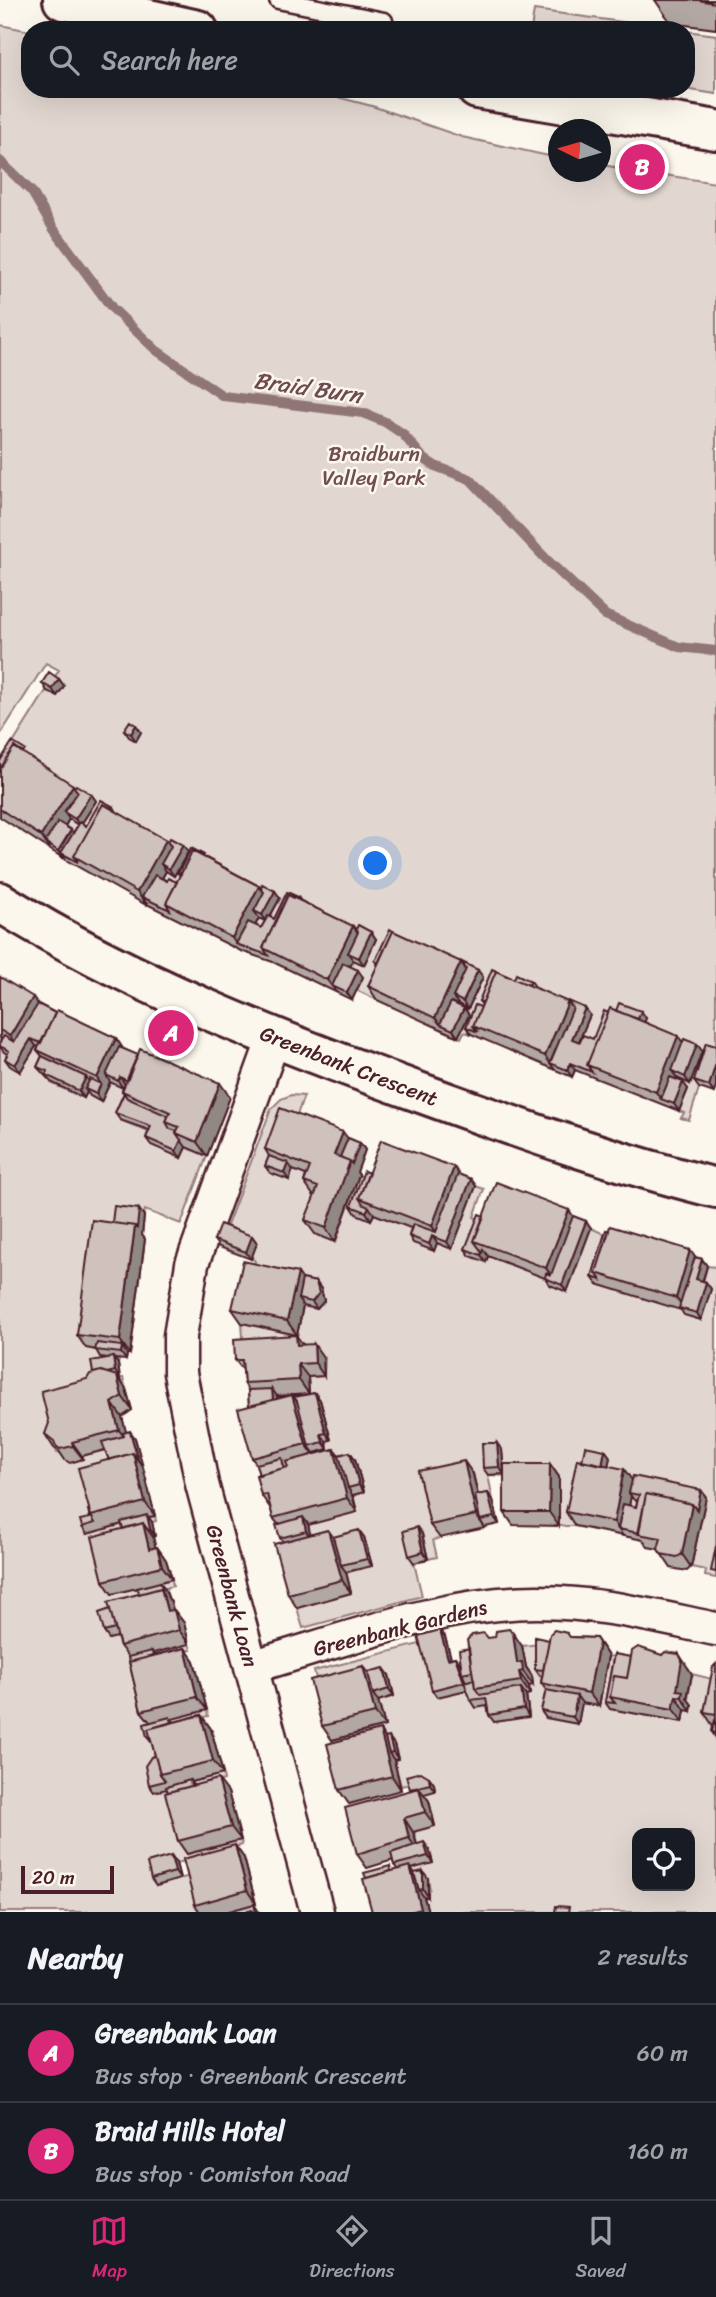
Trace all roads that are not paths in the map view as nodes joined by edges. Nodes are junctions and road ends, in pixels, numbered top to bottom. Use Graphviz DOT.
graph roads {
  1 [pos="63,0"];
  2 [pos="278,0"];
  3 [pos="158,21"];
  4 [pos="384,21"];
  5 [pos="529,98"];
  6 [pos="716,130"];
  7 [pos="0,902"];
  8 [pos="274,1038"];
  9 [pos="716,1188"];
  10 [pos="716,1629"];
  11 [pos="251,1667"];
  12 [pos="317,1912"];
  1 -- 3 [label="street"];
  2 -- 4 [label="lane"];
  5 -- 6 [label="street"];
  7 -- 8 [label="street, Greenbank Crescent"];
  8 -- 9 [label="street, Greenbank Crescent"];
  8 -- 11 [label="street, Greenbank Loan"];
  10 -- 11 [label="street, Greenbank Gardens"];
  11 -- 12 [label="street, Greenbank Loan"];
}
